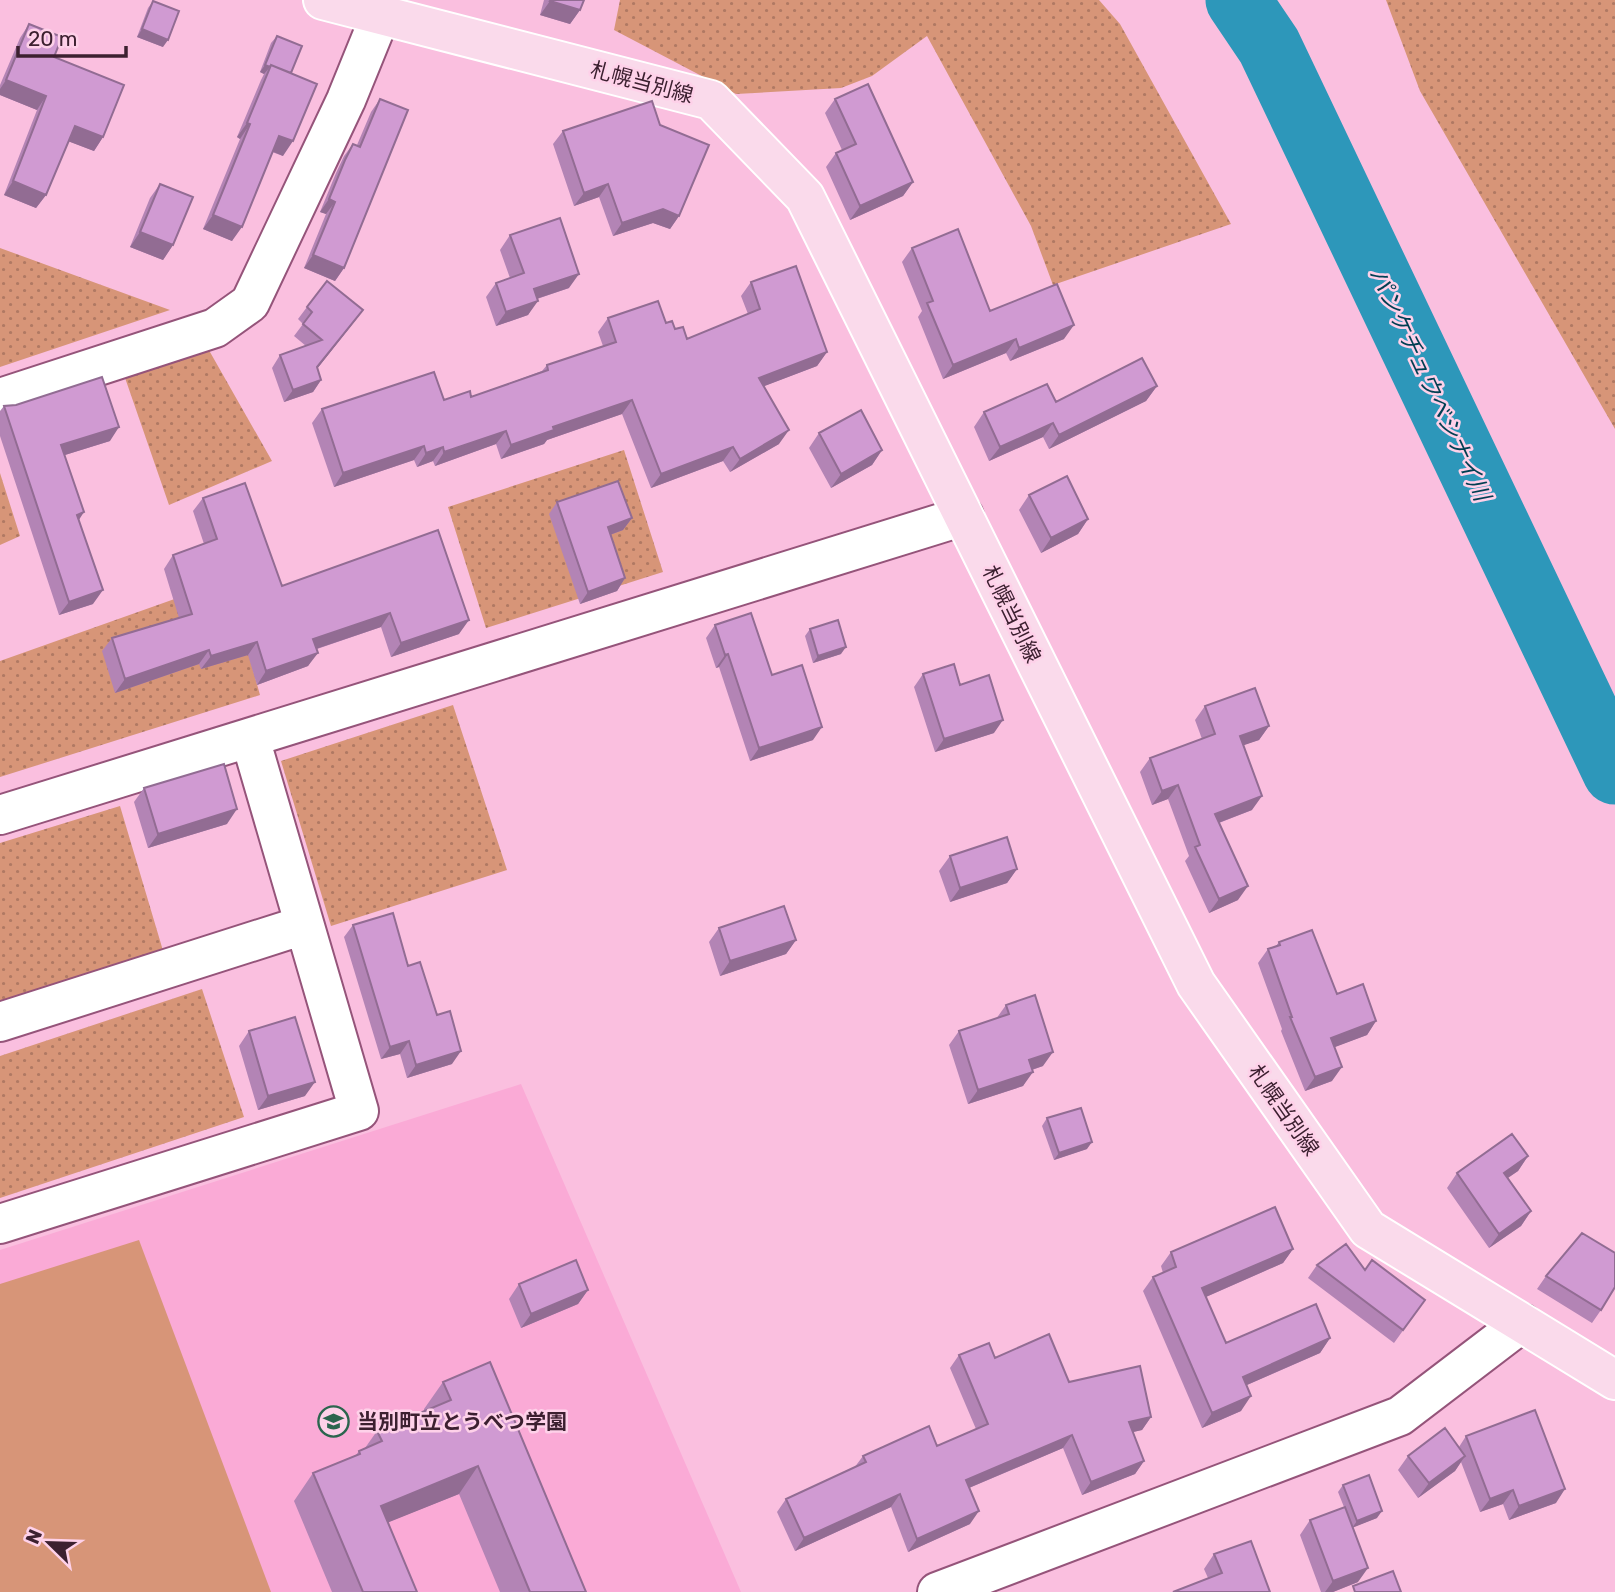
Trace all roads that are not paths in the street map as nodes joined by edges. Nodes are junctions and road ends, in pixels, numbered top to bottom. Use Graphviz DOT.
graph roads {
  1 [pos="323,0"];
  2 [pos="381,14"];
  3 [pos="0,398"];
  4 [pos="964,516"];
  5 [pos="250,738"];
  6 [pos="0,815"];
  7 [pos="304,925"];
  8 [pos="0,1022"];
  9 [pos="0,1224"];
  10 [pos="1522,1323"];
  11 [pos="1615,1380"];
  12 [pos="937,1592"];
  1 -- 2 [label="main road, 札幌当別線"];
  2 -- 3 [label="street"];
  2 -- 4 [label="main road, 札幌当別線"];
  4 -- 5 [label="street"];
  4 -- 10 [label="main road, 札幌当別線"];
  5 -- 6 [label="street"];
  5 -- 7 [label="street"];
  7 -- 8 [label="street"];
  7 -- 9 [label="street"];
  10 -- 11 [label="main road, 札幌当別線"];
  10 -- 12 [label="street"];
}
